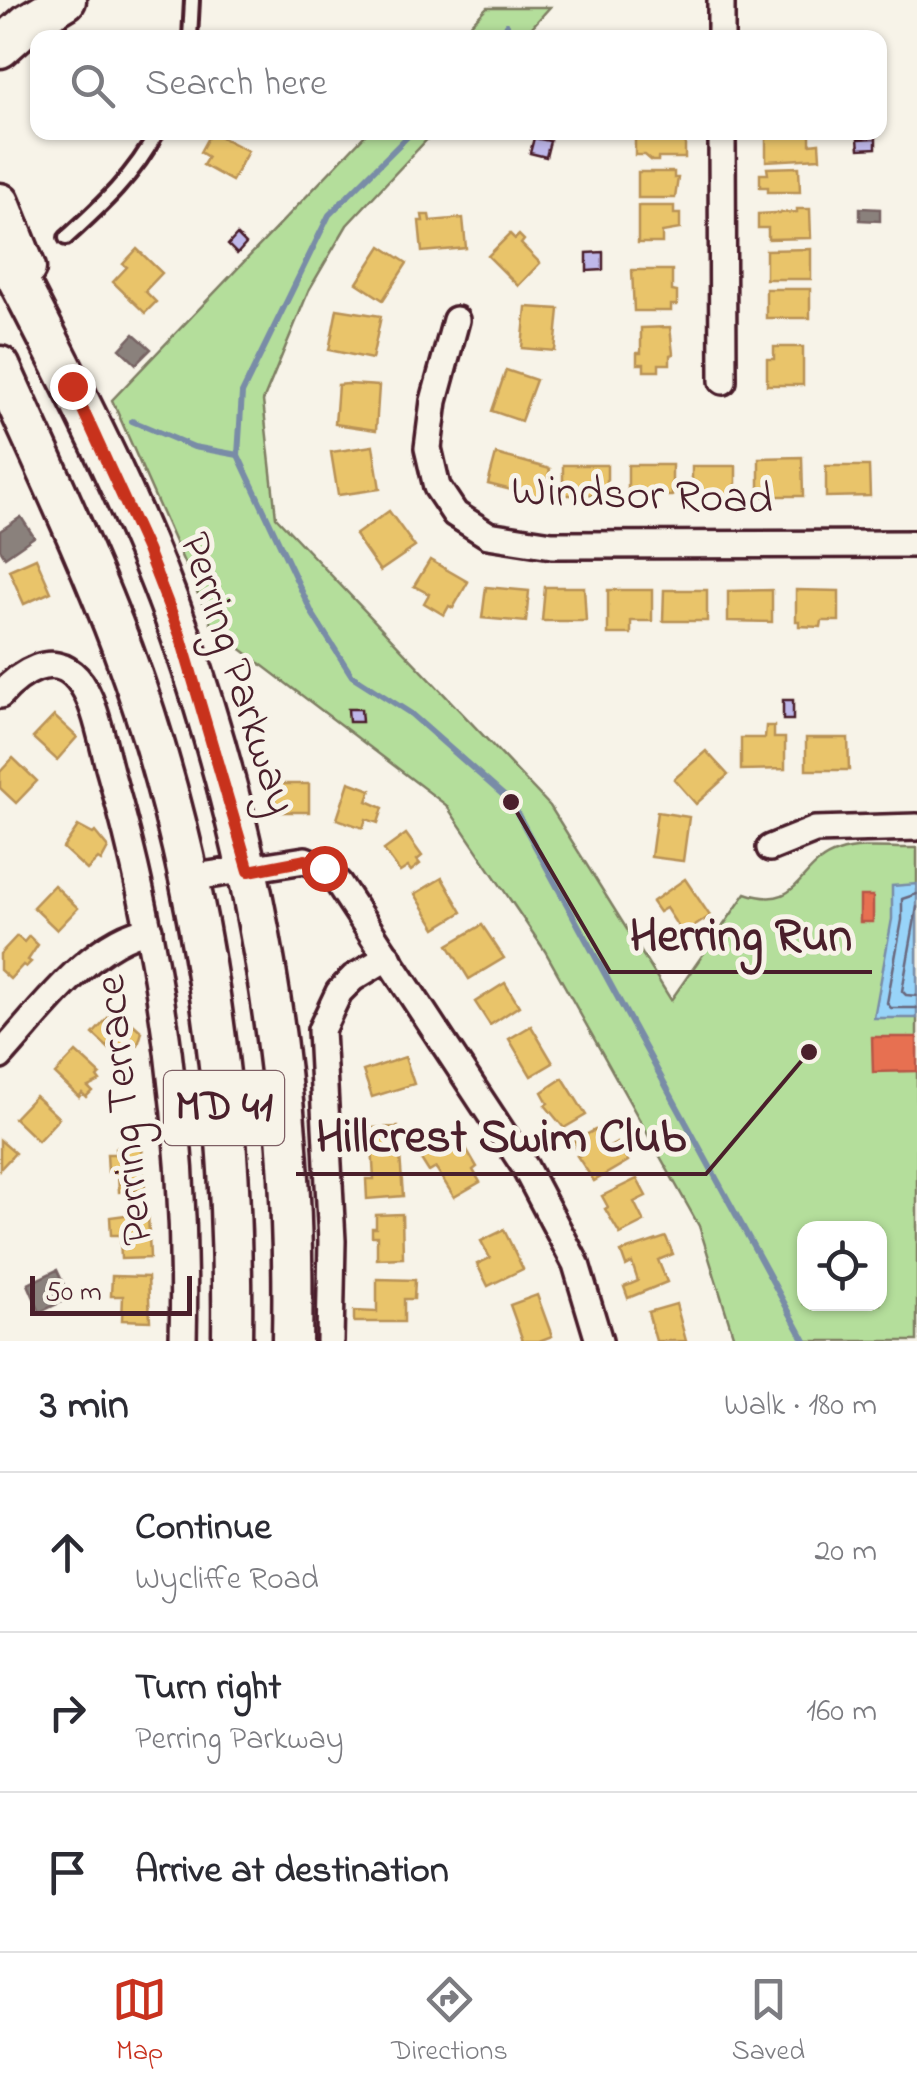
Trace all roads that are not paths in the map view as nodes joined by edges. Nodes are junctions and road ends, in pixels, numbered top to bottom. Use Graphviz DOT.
graph roads {
  1 [pos="66,0"];
  2 [pos="192,0"];
  3 [pos="721,0"];
  4 [pos="190,30"];
  5 [pos="721,30"];
  6 [pos="0,48"];
  7 [pos="153,140"];
  8 [pos="722,140"];
  9 [pos="0,203"];
  10 [pos="66,238"];
  11 [pos="0,245"];
  12 [pos="456,320"];
  13 [pos="0,366"];
  14 [pos="723,381"];
  15 [pos="72,386"];
  16 [pos="917,544"];
  17 [pos="0,695"];
  18 [pos="917,828"];
  19 [pos="770,848"];
  20 [pos="249,871"];
  21 [pos="189,878"];
  22 [pos="149,930"];
  23 [pos="388,956"];
  24 [pos="0,1056"];
  25 [pos="183,1341"];
  26 [pos="232,1341"];
  27 [pos="292,1341"];
  28 [pos="330,1341"];
  29 [pos="600,1341"];
  1 -- 6 [label="main road"];
  2 -- 4 [label="lane"];
  3 -- 5 [label="street"];
  7 -- 10 [label="lane"];
  8 -- 14 [label="street"];
  9 -- 15 [label="main road"];
  11 -- 15 [label="main road, Perring Parkway / MD 41"];
  12 -- 16 [label="street, Windsor Road"];
  13 -- 21 [label="main road, MD 41"];
  15 -- 20 [label="main road, Perring Parkway / MD 41"];
  17 -- 22 [label="street, Perring Terrace"];
  18 -- 19 [label="street"];
  20 -- 21 [label="street"];
  20 -- 23 [label="street"];
  20 -- 27 [label="main road, Perring Parkway / MD 41"];
  21 -- 26 [label="main road, MD 41"];
  22 -- 24 [label="street"];
  22 -- 25 [label="street, Perring Terrace"];
  23 -- 28 [label="street"];
  23 -- 29 [label="street"];
}
